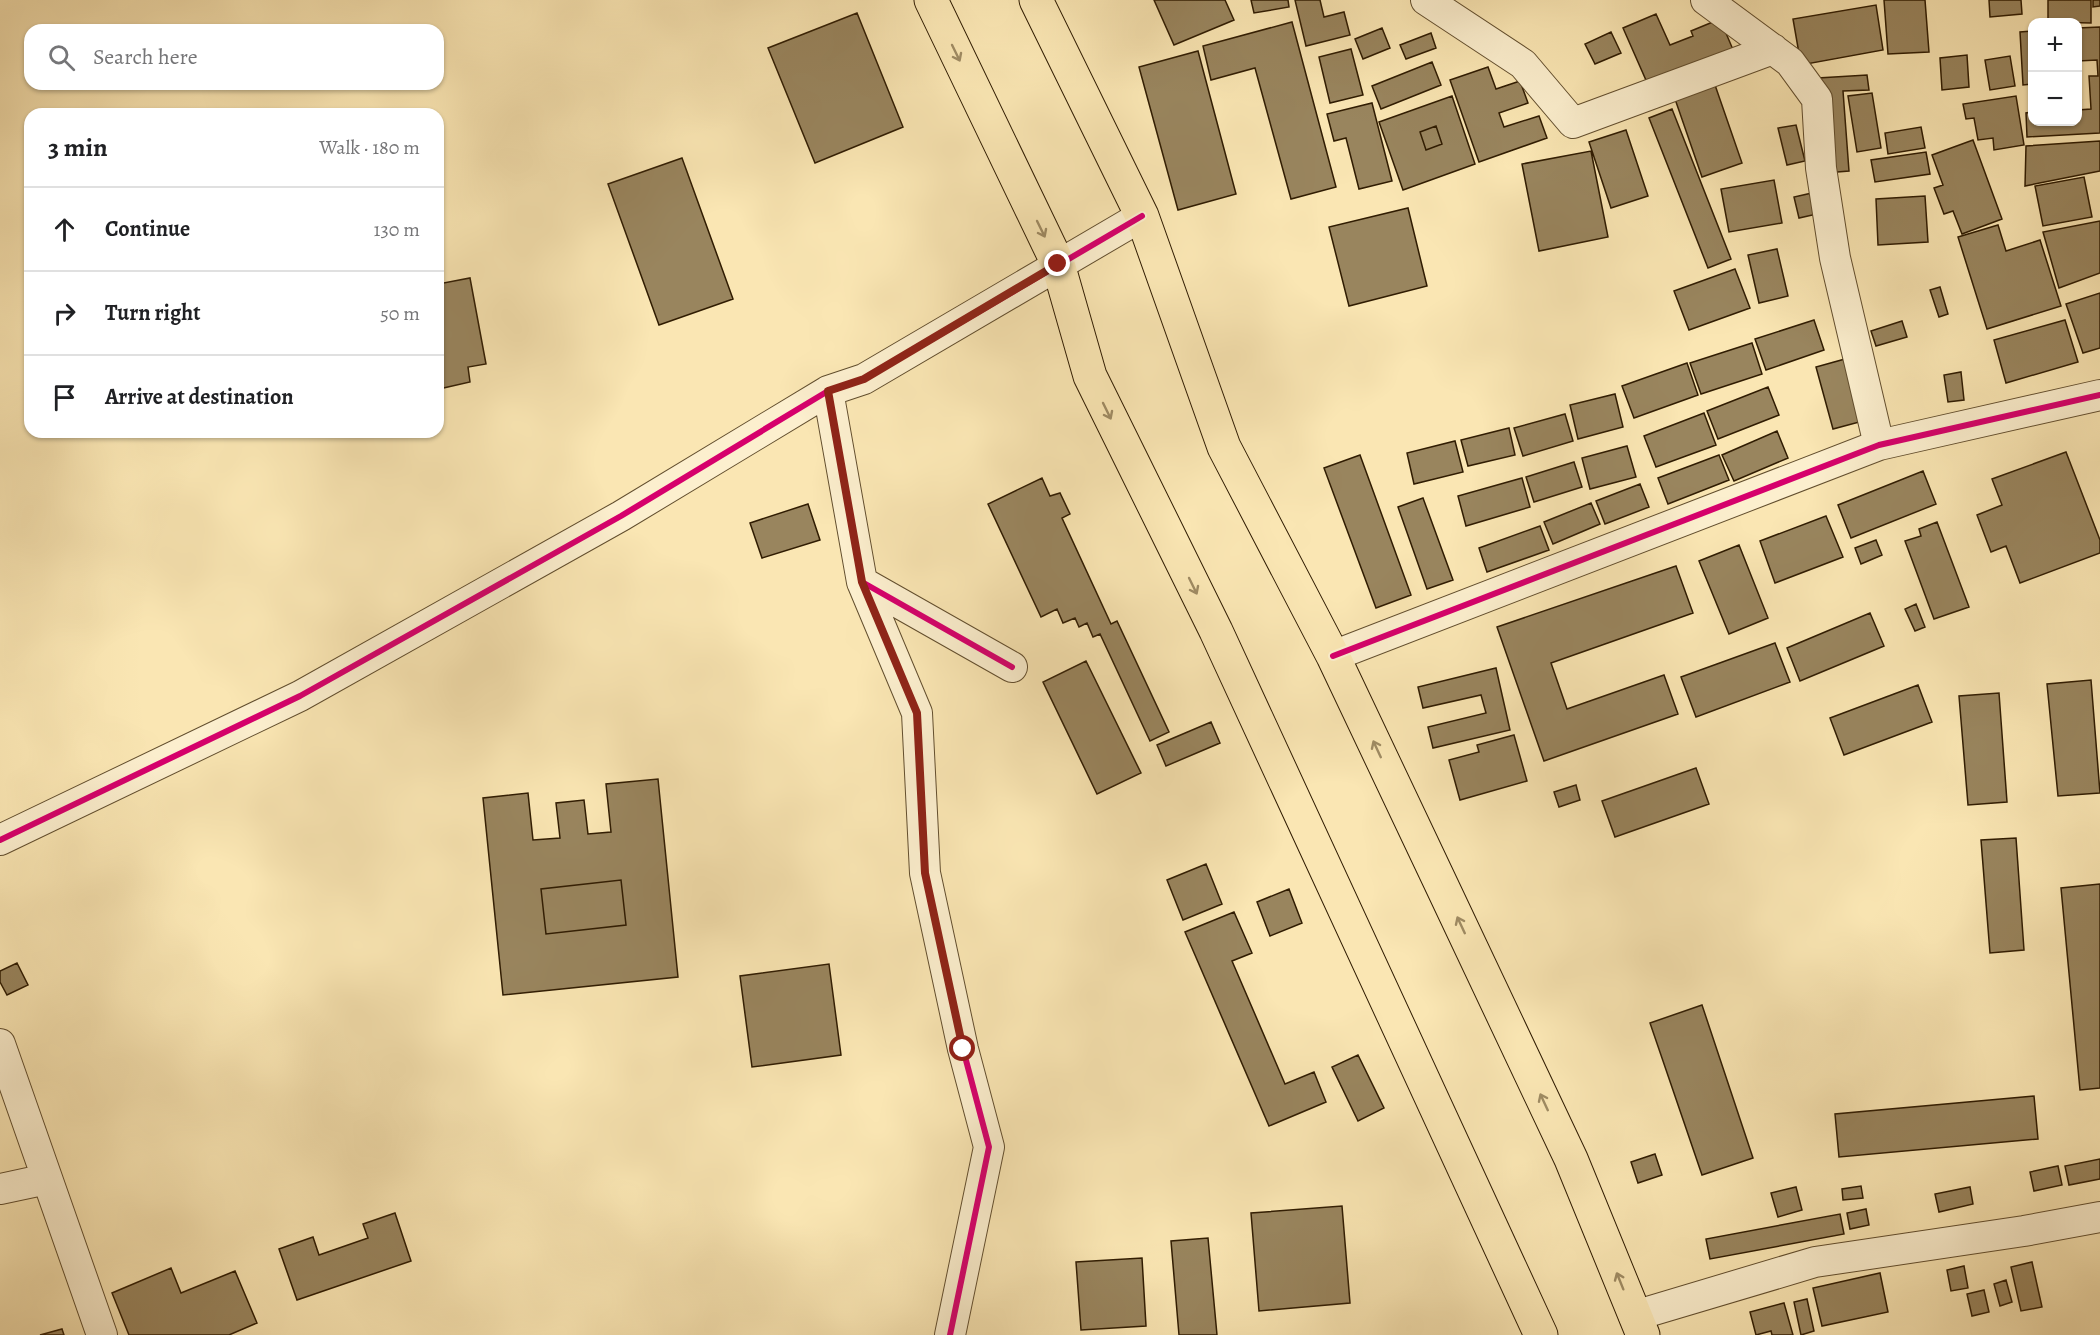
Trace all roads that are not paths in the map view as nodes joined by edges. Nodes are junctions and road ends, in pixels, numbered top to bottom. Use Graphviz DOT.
graph roads {
  1 [pos="931,0"];
  2 [pos="1036,0"];
  3 [pos="1426,0"];
  4 [pos="1706,0"];
  5 [pos="1773,49"];
  6 [pos="1142,216"];
  7 [pos="1058,264"];
  8 [pos="828,391"];
  9 [pos="2100,395"];
  10 [pos="1879,445"];
  11 [pos="862,582"];
  12 [pos="1333,656"];
  13 [pos="1012,667"];
  14 [pos="0,840"];
  15 [pos="0,1044"];
  16 [pos="47,1179"];
  17 [pos="0,1189"];
  18 [pos="2100,1217"];
  19 [pos="1639,1326"];
  20 [pos="102,1335"];
  21 [pos="950,1335"];
  22 [pos="1541,1335"];
  1 -- 7 [label="highway, one-way"];
  2 -- 6 [label="highway"];
  3 -- 5 [label="street"];
  4 -- 5 [label="street"];
  5 -- 10 [label="street"];
  6 -- 7 [label="street"];
  6 -- 12 [label="highway"];
  7 -- 8 [label="street"];
  7 -- 22 [label="highway, one-way"];
  8 -- 11 [label="street"];
  8 -- 14 [label="street"];
  9 -- 10 [label="street"];
  10 -- 12 [label="street"];
  11 -- 13 [label="street"];
  11 -- 21 [label="street"];
  19 -- 12 [label="highway, one-way"];
  15 -- 16 [label="street"];
  16 -- 17 [label="street"];
  16 -- 20 [label="street"];
  18 -- 19 [label="street"];
}
